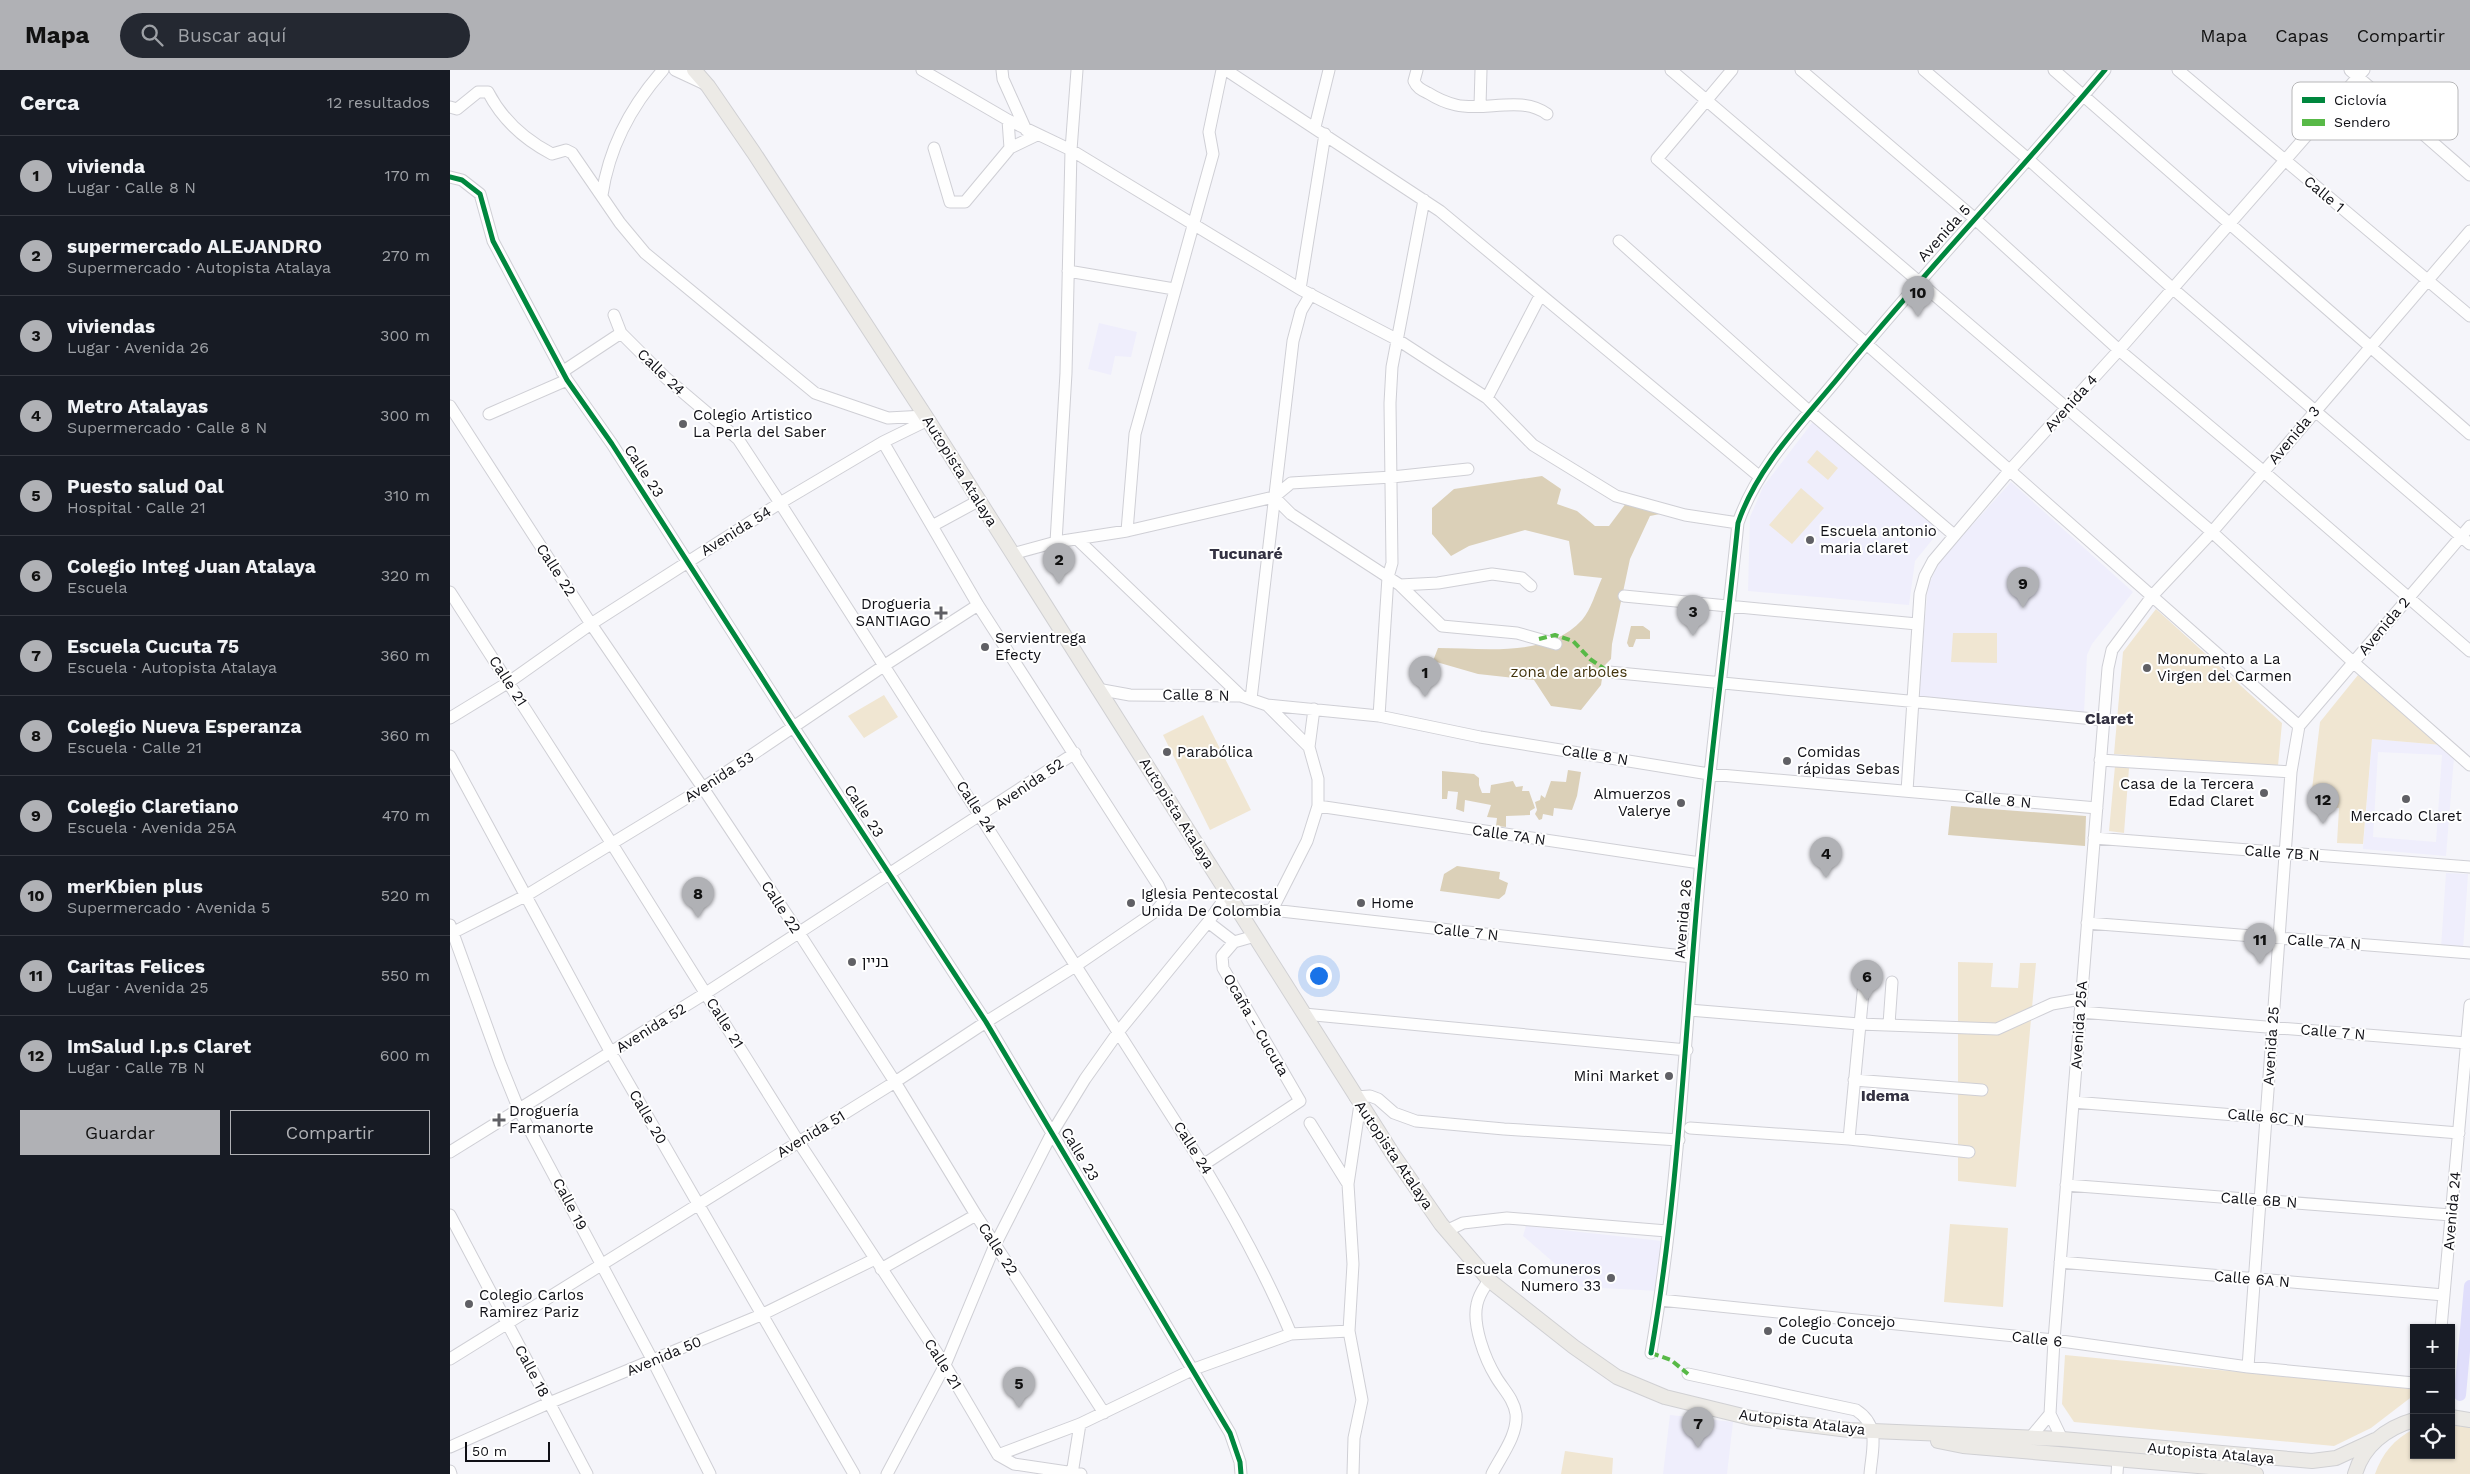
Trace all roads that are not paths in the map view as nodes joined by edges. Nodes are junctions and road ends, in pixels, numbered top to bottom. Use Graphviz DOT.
graph roads {
  1 [pos="663,70"];
  2 [pos="675,70"];
  3 [pos="694,70"];
  4 [pos="922,70"];
  5 [pos="1002,70"];
  6 [pos="1077,70"];
  7 [pos="1224,70"];
  8 [pos="1329,70"];
  9 [pos="1417,70"];
  10 [pos="1480,70"];
  11 [pos="1671,70"];
  12 [pos="1732,70"];
  13 [pos="1801,70"];
  14 [pos="1924,70"];
  15 [pos="2054,70"];
  16 [pos="2105,70"];
  17 [pos="2178,70"];
  18 [pos="2357,72"];
  19 [pos="2349,82"];
  20 [pos="2368,82"];
  21 [pos="708,86"];
  22 [pos="2084,96"];
  23 [pos="1707,102"];
  24 [pos="1480,106"];
  25 [pos="450,107"];
  26 [pos="1547,114"];
  27 [pos="1008,120"];
  28 [pos="1315,127"];
  29 [pos="1032,133"];
  30 [pos="1325,134"];
  31 [pos="2300,140"];
  32 [pos="2432,140"];
  33 [pos="934,148"];
  34 [pos="1010,148"];
  35 [pos="1071,150"];
  36 [pos="2028,159"];
  37 [pos="2283,160"];
  38 [pos="2470,175"];
  39 [pos="450,177"];
  40 [pos="602,195"];
  41 [pos="1424,200"];
  42 [pos="1974,218"];
  43 [pos="2228,224"];
  44 [pos="1194,225"];
  45 [pos="2470,231"];
  46 [pos="1619,241"];
  47 [pos="1068,271"];
  48 [pos="1918,280"];
  49 [pos="2427,280"];
  50 [pos="2172,288"];
  51 [pos="1174,289"];
  52 [pos="1300,289"];
  53 [pos="1311,294"];
  54 [pos="1540,296"];
  55 [pos="614,315"];
  56 [pos="2470,316"];
  57 [pos="621,333"];
  58 [pos="1398,340"];
  59 [pos="1866,344"];
  60 [pos="2370,347"];
  61 [pos="2119,350"];
  62 [pos="565,376"];
  63 [pos="1487,398"];
  64 [pos="450,406"];
  65 [pos="2067,409"];
  66 [pos="2315,409"];
  67 [pos="1810,412"];
  68 [pos="489,414"];
  69 [pos="926,418"];
  70 [pos="2470,434"];
  71 [pos="883,442"];
  72 [pos="1468,469"];
  73 [pos="2010,470"];
  74 [pos="2264,472"];
  75 [pos="1392,477"];
  76 [pos="1760,477"];
  77 [pos="1753,489"];
  78 [pos="1274,497"];
  79 [pos="978,501"];
  80 [pos="780,503"];
  81 [pos="1738,523"];
  82 [pos="932,526"];
  83 [pos="2470,526"];
  84 [pos="1127,531"];
  85 [pos="2212,532"];
  86 [pos="1954,535"];
  87 [pos="1077,539"];
  88 [pos="2466,540"];
  89 [pos="1056,542"];
  90 [pos="1012,554"];
  91 [pos="688,561"];
  92 [pos="1388,577"];
  93 [pos="1400,585"];
  94 [pos="1531,586"];
  95 [pos="450,592"];
  96 [pos="2153,595"];
  97 [pos="1624,596"];
  98 [pos="2408,598"];
  99 [pos="978,605"];
  100 [pos="1730,606"];
  101 [pos="591,624"];
  102 [pos="1917,624"];
  103 [pos="2119,640"];
  104 [pos="1556,644"];
  105 [pos="2470,651"];
  106 [pos="2353,662"];
  107 [pos="885,665"];
  108 [pos="1609,672"];
  109 [pos="509,682"];
  110 [pos="1721,684"];
  111 [pos="1097,688"];
  112 [pos="1246,698"];
  113 [pos="1912,703"];
  114 [pos="1267,705"];
  115 [pos="1314,709"];
  116 [pos="1379,716"];
  117 [pos="450,718"];
  118 [pos="2104,720"];
  119 [pos="2299,726"];
  120 [pos="794,728"];
  121 [pos="1309,747"];
  122 [pos="1075,753"];
  123 [pos="450,756"];
  124 [pos="2100,760"];
  125 [pos="2470,765"];
  126 [pos="2291,772"];
  127 [pos="1709,774"];
  128 [pos="703,788"];
  129 [pos="1907,791"];
  130 [pos="1318,806"];
  131 [pos="2097,808"];
  132 [pos="981,815"];
  133 [pos="2094,838"];
  134 [pos="612,844"];
  135 [pos="2285,853"];
  136 [pos="1700,863"];
  137 [pos="2470,867"];
  138 [pos="890,874"];
  139 [pos="1228,894"];
  140 [pos="527,895"];
  141 [pos="1272,910"];
  142 [pos="1240,912"];
  143 [pos="1208,922"];
  144 [pos="2087,923"];
  145 [pos="451,931"];
  146 [pos="799,933"];
  147 [pos="1255,936"];
  148 [pos="2279,938"];
  149 [pos="1234,942"];
  150 [pos="2470,953"];
  151 [pos="1692,957"];
  152 [pos="1077,965"];
  153 [pos="1865,972"];
  154 [pos="1892,982"];
  155 [pos="706,993"];
  156 [pos="2081,999"];
  157 [pos="2470,1005"];
  158 [pos="1689,1010"];
  159 [pos="2080,1012"];
  160 [pos="1304,1014"];
  161 [pos="986,1022"];
  162 [pos="1859,1024"];
  163 [pos="1889,1024"];
  164 [pos="2272,1028"];
  165 [pos="1119,1031"];
  166 [pos="2467,1043"];
  167 [pos="1687,1050"];
  168 [pos="611,1052"];
  169 [pos="1854,1080"];
  170 [pos="895,1082"];
  171 [pos="1982,1090"];
  172 [pos="1358,1100"];
  173 [pos="2073,1102"];
  174 [pos="520,1110"];
  175 [pos="2266,1117"];
  176 [pos="1310,1123"];
  177 [pos="1690,1128"];
  178 [pos="1052,1133"];
  179 [pos="2459,1133"];
  180 [pos="1849,1139"];
  181 [pos="1679,1140"];
  182 [pos="798,1141"];
  183 [pos="450,1152"];
  184 [pos="1969,1152"];
  185 [pos="1203,1165"];
  186 [pos="1348,1184"];
  187 [pos="2066,1185"];
  188 [pos="2260,1200"];
  189 [pos="698,1204"];
  190 [pos="450,1215"];
  191 [pos="976,1215"];
  192 [pos="2451,1215"];
  193 [pos="1667,1230"];
  194 [pos="1446,1231"];
  195 [pos="996,1245"];
  196 [pos="875,1259"];
  197 [pos="2060,1262"];
  198 [pos="602,1264"];
  199 [pos="881,1270"];
  200 [pos="1489,1280"];
  201 [pos="2254,1280"];
  202 [pos="2444,1295"];
  203 [pos="1660,1300"];
  204 [pos="761,1315"];
  205 [pos="506,1324"];
  206 [pos="2441,1324"];
  207 [pos="1349,1331"];
  208 [pos="1291,1334"];
  209 [pos="2054,1340"];
  210 [pos="1651,1353"];
  211 [pos="450,1359"];
  212 [pos="654,1361"];
  213 [pos="945,1365"];
  214 [pos="2248,1367"];
  215 [pos="1194,1370"];
  216 [pos="1688,1374"];
  217 [pos="2410,1383"];
  218 [pos="548,1403"];
  219 [pos="1104,1413"];
  220 [pos="2050,1414"];
  221 [pos="2455,1418"];
  222 [pos="2410,1420"];
  223 [pos="2470,1420"];
  224 [pos="1080,1424"];
  225 [pos="1874,1432"];
  226 [pos="1893,1433"];
  227 [pos="2030,1438"];
  228 [pos="2062,1439"];
  229 [pos="2374,1440"];
  230 [pos="450,1447"];
  231 [pos="998,1455"];
  232 [pos="2118,1459"];
  233 [pos="587,1474"];
  234 [pos="710,1474"];
  235 [pos="854,1474"];
  236 [pos="887,1474"];
  237 [pos="1075,1474"];
  238 [pos="1241,1474"];
  239 [pos="1353,1474"];
  240 [pos="1492,1474"];
  241 [pos="1870,1474"];
  242 [pos="2117,1474"];
  243 [pos="2256,1474"];
  244 [pos="2355,1474"];
  1 -- 40 [label="street"];
  2 -- 21 [label="street"];
  3 -- 21 [label="main road, Autopista Atalaya"];
  4 -- 27 [label="street"];
  5 -- 29 [label="street"];
  6 -- 35 [label="street"];
  7 -- 28 [label="street"];
  7 -- 44 [label="street"];
  8 -- 28 [label="street"];
  9 -- 24 [label="street"];
  10 -- 24 [label="street"];
  11 -- 23 [label="street"];
  12 -- 23 [label="street"];
  13 -- 42 [label="street"];
  14 -- 36 [label="street"];
  15 -- 22 [label="street"];
  16 -- 22 [label="street, Avenida 5"];
  17 -- 37 [label="street, Calle 1"];
  18 -- 19 [label="street, Avenida 4"];
  18 -- 20 [label="street"];
  21 -- 69 [label="main road, Autopista Atalaya"];
  22 -- 36 [label="street, Avenida 5"];
  22 -- 43 [label="street"];
  23 -- 48 [label="street"];
  23 -- 59 [label="street"];
  24 -- 26 [label="street"];
  25 -- 40 [label="street"];
  27 -- 29 [label="street"];
  27 -- 34 [label="street"];
  28 -- 30 [label="street"];
  29 -- 34 [label="street"];
  29 -- 35 [label="street"];
  30 -- 41 [label="street"];
  30 -- 52 [label="street"];
  31 -- 37 [label="street, Avenida 4"];
  32 -- 38 [label="street"];
  33 -- 34 [label="street"];
  35 -- 44 [label="street"];
  35 -- 47 [label="street"];
  36 -- 42 [label="street, Avenida 5"];
  36 -- 50 [label="street"];
  37 -- 43 [label="street, Avenida 4"];
  37 -- 49 [label="street, Calle 1"];
  39 -- 62 [label="street, Calle 23"];
  40 -- 69 [label="street"];
  41 -- 54 [label="street"];
  41 -- 58 [label="street"];
  42 -- 48 [label="street, Avenida 5"];
  42 -- 61 [label="street"];
  43 -- 50 [label="street, Avenida 4"];
  43 -- 60 [label="street"];
  44 -- 51 [label="street"];
  44 -- 52 [label="street"];
  45 -- 49 [label="street, Avenida 3"];
  46 -- 67 [label="street"];
  47 -- 51 [label="street"];
  47 -- 89 [label="street"];
  48 -- 59 [label="street, Avenida 5"];
  48 -- 65 [label="street"];
  49 -- 56 [label="street, Calle 1"];
  49 -- 60 [label="street, Avenida 3"];
  50 -- 61 [label="street, Avenida 4"];
  50 -- 66 [label="street"];
  51 -- 84 [label="street"];
  52 -- 53 [label="street"];
  53 -- 58 [label="street"];
  53 -- 78 [label="street"];
  54 -- 63 [label="street"];
  54 -- 76 [label="street"];
  55 -- 57 [label="street, Calle 24"];
  57 -- 62 [label="street"];
  57 -- 80 [label="street, Calle 24"];
  58 -- 63 [label="street"];
  58 -- 75 [label="street"];
  59 -- 67 [label="street, Avenida 5"];
  59 -- 73 [label="street"];
  60 -- 66 [label="street, Avenida 3"];
  60 -- 70 [label="street"];
  61 -- 65 [label="street, Avenida 4"];
  61 -- 74 [label="street"];
  62 -- 68 [label="street"];
  62 -- 91 [label="street, Calle 23"];
  63 -- 81 [label="street"];
  64 -- 101 [label="street, Calle 22"];
  65 -- 73 [label="street, Avenida 4"];
  65 -- 85 [label="street"];
  66 -- 74 [label="street, Avenida 3"];
  66 -- 88 [label="street"];
  67 -- 76 [label="street, Avenida 5"];
  67 -- 86 [label="street"];
  69 -- 71 [label="street, Avenida 54"];
  69 -- 79 [label="main road, Autopista Atalaya"];
  71 -- 80 [label="street, Avenida 54"];
  71 -- 82 [label="street"];
  72 -- 75 [label="street"];
  73 -- 86 [label="street, Avenida 4"];
  73 -- 96 [label="street"];
  74 -- 85 [label="street, Avenida 3"];
  74 -- 98 [label="street"];
  75 -- 78 [label="street"];
  75 -- 92 [label="street"];
  76 -- 77 [label="street, Avenida 5"];
  77 -- 81 [label="street, Avenida 26"];
  78 -- 84 [label="street"];
  78 -- 92 [label="street"];
  78 -- 112 [label="street"];
  79 -- 82 [label="street"];
  79 -- 90 [label="main road, Autopista Atalaya"];
  80 -- 91 [label="street, Avenida 54"];
  80 -- 107 [label="street, Calle 24"];
  81 -- 100 [label="street, Avenida 26"];
  82 -- 99 [label="street"];
  83 -- 88 [label="street, Avenida 2"];
  84 -- 87 [label="street"];
  85 -- 96 [label="street, Avenida 3"];
  85 -- 106 [label="street"];
  86 -- 102 [label="street, Avenida 4"];
  87 -- 89 [label="street"];
  87 -- 112 [label="street"];
  88 -- 98 [label="street, Avenida 2"];
  89 -- 90 [label="street"];
  90 -- 111 [label="main road, Autopista Atalaya"];
  91 -- 101 [label="street, Avenida 54"];
  91 -- 120 [label="street, Calle 23"];
  92 -- 93 [label="street"];
  92 -- 116 [label="street"];
  93 -- 94 [label="street"];
  93 -- 104 [label="street"];
  95 -- 109 [label="street, Calle 21"];
  96 -- 103 [label="street, Avenida 3"];
  96 -- 119 [label="street"];
  97 -- 100 [label="street"];
  98 -- 105 [label="street"];
  98 -- 106 [label="street, Avenida 2"];
  99 -- 107 [label="street, Avenida 53"];
  99 -- 122 [label="street"];
  100 -- 102 [label="street"];
  100 -- 110 [label="street, Avenida 26"];
  101 -- 109 [label="street, Avenida 54"];
  101 -- 128 [label="street, Calle 22"];
  102 -- 113 [label="street, Avenida 4"];
  103 -- 118 [label="street, Avenida 25A"];
  106 -- 119 [label="street, Avenida 2"];
  106 -- 125 [label="street"];
  107 -- 120 [label="street, Avenida 53"];
  107 -- 132 [label="street, Calle 24"];
  108 -- 110 [label="street"];
  109 -- 117 [label="street, Avenida 54"];
  109 -- 134 [label="street, Calle 21"];
  110 -- 113 [label="street"];
  110 -- 127 [label="street, Avenida 26"];
  111 -- 112 [label="street, Calle 8 N"];
  111 -- 139 [label="main road, Autopista Atalaya"];
  112 -- 114 [label="street, Calle 8 N"];
  113 -- 118 [label="street"];
  113 -- 129 [label="street, Avenida 4"];
  114 -- 115 [label="street, Calle 8 N"];
  114 -- 121 [label="street"];
  115 -- 116 [label="street, Calle 8 N"];
  115 -- 121 [label="street"];
  116 -- 127 [label="street, Calle 8 N"];
  118 -- 124 [label="street, Avenida 25A"];
  119 -- 126 [label="street, Avenida 25"];
  120 -- 128 [label="street, Avenida 53"];
  120 -- 138 [label="street, Calle 23"];
  121 -- 130 [label="street"];
  122 -- 132 [label="street, Avenida 52"];
  122 -- 152 [label="street, Avenida 51"];
  123 -- 140 [label="street, Calle 20"];
  124 -- 126 [label="street"];
  124 -- 131 [label="street, Avenida 25A"];
  126 -- 135 [label="street, Avenida 25"];
  127 -- 129 [label="street, Calle 8 N"];
  127 -- 136 [label="street, Avenida 26"];
  128 -- 134 [label="street, Avenida 53"];
  128 -- 146 [label="street, Calle 22"];
  129 -- 131 [label="street, Calle 8 N"];
  130 -- 136 [label="street, Calle 7A N"];
  130 -- 141 [label="street"];
  131 -- 133 [label="street, Avenida 25A"];
  132 -- 138 [label="street, Avenida 52"];
  132 -- 152 [label="street, Calle 24"];
  133 -- 135 [label="street, Calle 7B N"];
  133 -- 144 [label="street, Avenida 25A"];
  134 -- 140 [label="street, Avenida 53"];
  134 -- 155 [label="street, Calle 21"];
  135 -- 137 [label="street, Calle 7B N"];
  135 -- 148 [label="street, Avenida 25"];
  136 -- 151 [label="street, Avenida 26"];
  138 -- 146 [label="street, Avenida 52"];
  138 -- 161 [label="street, Calle 23"];
  139 -- 142 [label="main road, Autopista Atalaya"];
  139 -- 143 [label="street"];
  140 -- 145 [label="street, Avenida 53"];
  140 -- 168 [label="street, Calle 20"];
  141 -- 142 [label="street, Calle 7 N"];
  141 -- 151 [label="street, Calle 7 N"];
  142 -- 147 [label="main road, Autopista Atalaya"];
  143 -- 149 [label="street"];
  143 -- 165 [label="street"];
  144 -- 148 [label="street, Calle 7A N"];
  144 -- 156 [label="street, Avenida 25A"];
  145 -- 174 [label="street, Calle 19"];
  146 -- 155 [label="street, Avenida 52"];
  146 -- 170 [label="street, Calle 22"];
  147 -- 149 [label="street"];
  147 -- 160 [label="main road, Autopista Atalaya"];
  148 -- 150 [label="street, Calle 7A N"];
  148 -- 164 [label="street, Avenida 25"];
  149 -- 185 [label="street, Ocaña - Cucuta"];
  151 -- 158 [label="street, Avenida 26"];
  152 -- 161 [label="street, Avenida 51"];
  152 -- 165 [label="street, Calle 24"];
  153 -- 162 [label="street"];
  154 -- 163 [label="street"];
  155 -- 168 [label="street, Avenida 52"];
  155 -- 182 [label="street, Calle 21"];
  156 -- 159 [label="street, Avenida 25A"];
  156 -- 163 [label="street"];
  157 -- 166 [label="street, Avenida 24"];
  158 -- 162 [label="street"];
  158 -- 167 [label="street, Avenida 26"];
  159 -- 164 [label="street, Calle 7 N"];
  159 -- 173 [label="street, Avenida 25A"];
  160 -- 167 [label="street"];
  160 -- 172 [label="main road, Autopista Atalaya"];
  161 -- 170 [label="street, Avenida 51"];
  161 -- 178 [label="street, Calle 23"];
  162 -- 163 [label="street"];
  162 -- 169 [label="street"];
  164 -- 166 [label="street, Calle 7 N"];
  164 -- 175 [label="street, Avenida 25"];
  165 -- 178 [label="street"];
  165 -- 185 [label="street, Calle 24"];
  166 -- 179 [label="street, Avenida 24"];
  167 -- 181 [label="street, Avenida 26"];
  168 -- 174 [label="street, Avenida 52"];
  168 -- 189 [label="street, Calle 20"];
  169 -- 171 [label="street"];
  169 -- 180 [label="street"];
  170 -- 182 [label="street, Avenida 51"];
  170 -- 191 [label="street, Calle 22"];
  172 -- 181 [label="street"];
  172 -- 186 [label="street"];
  172 -- 194 [label="main road, Autopista Atalaya"];
  173 -- 175 [label="street, Calle 6C N"];
  173 -- 187 [label="street, Avenida 25A"];
  174 -- 183 [label="street, Avenida 52"];
  174 -- 198 [label="street, Calle 19"];
  175 -- 179 [label="street, Calle 6C N"];
  175 -- 188 [label="street, Avenida 25"];
  176 -- 186 [label="street"];
  177 -- 180 [label="street"];
  178 -- 195 [label="street"];
  178 -- 215 [label="street, Calle 23"];
  179 -- 192 [label="street, Avenida 24"];
  180 -- 184 [label="street"];
  181 -- 193 [label="street, Avenida 26"];
  182 -- 189 [label="street, Avenida 51"];
  182 -- 196 [label="street, Calle 21"];
  185 -- 208 [label="street, Calle 24"];
  186 -- 207 [label="street"];
  187 -- 188 [label="street, Calle 6B N"];
  187 -- 197 [label="street, Avenida 25A"];
  188 -- 192 [label="street, Calle 6B N"];
  188 -- 201 [label="street, Avenida 25"];
  189 -- 198 [label="street, Avenida 51"];
  189 -- 204 [label="street, Calle 20"];
  190 -- 205 [label="street, Calle 18"];
  191 -- 195 [label="street, Calle 22"];
  191 -- 199 [label="street"];
  192 -- 202 [label="street, Avenida 24"];
  193 -- 194 [label="street"];
  193 -- 203 [label="street, Avenida 26"];
  194 -- 200 [label="main road, Autopista Atalaya"];
  195 -- 213 [label="street"];
  195 -- 219 [label="street, Calle 22"];
  196 -- 199 [label="street, Calle 21"];
  196 -- 204 [label="street, Avenida 50"];
  197 -- 201 [label="street, Calle 6A N"];
  197 -- 209 [label="street, Avenida 25A"];
  198 -- 205 [label="street, Avenida 51"];
  198 -- 212 [label="street, Calle 19"];
  199 -- 213 [label="street, Calle 21"];
  200 -- 225 [label="main road, Autopista Atalaya"];
  200 -- 240 [label="street"];
  201 -- 202 [label="street, Calle 6A N"];
  201 -- 214 [label="street, Avenida 25"];
  202 -- 206 [label="street, Avenida 24"];
  203 -- 209 [label="street, Calle 6"];
  203 -- 210 [label="street, Avenida 26"];
  204 -- 212 [label="street, Avenida 50"];
  204 -- 235 [label="street, Calle 20"];
  205 -- 211 [label="street, Avenida 51"];
  205 -- 218 [label="street, Calle 18"];
  207 -- 208 [label="street"];
  207 -- 239 [label="street"];
  208 -- 215 [label="street"];
  209 -- 214 [label="street, Calle 6"];
  209 -- 220 [label="street, Avenida 25A"];
  212 -- 218 [label="street, Avenida 50"];
  212 -- 234 [label="street, Calle 19"];
  213 -- 231 [label="street, Calle 21"];
  213 -- 236 [label="street"];
  214 -- 217 [label="street, Calle 6"];
  215 -- 219 [label="street"];
  215 -- 238 [label="street, Calle 23"];
  216 -- 225 [label="street"];
  218 -- 230 [label="street, Avenida 50"];
  218 -- 233 [label="street, Calle 18"];
  219 -- 224 [label="street"];
  220 -- 227 [label="street"];
  220 -- 228 [label="street, Avenida 25A"];
  221 -- 223 [label="main road"];
  222 -- 229 [label="main road, Autopista Atalaya"];
  224 -- 231 [label="street"];
  224 -- 237 [label="street"];
  225 -- 226 [label="main road, Autopista Atalaya"];
  225 -- 241 [label="street"];
  226 -- 227 [label="main road, Autopista Atalaya"];
  226 -- 232 [label="main road, Autopista Atalaya"];
  227 -- 228 [label="main road, Autopista Atalaya"];
  228 -- 229 [label="main road, Autopista Atalaya"];
  229 -- 244 [label="main road"];
  231 -- 237 [label="street"];
  232 -- 242 [label="street"];
  232 -- 243 [label="main road, Autopista Atalaya"];
}
